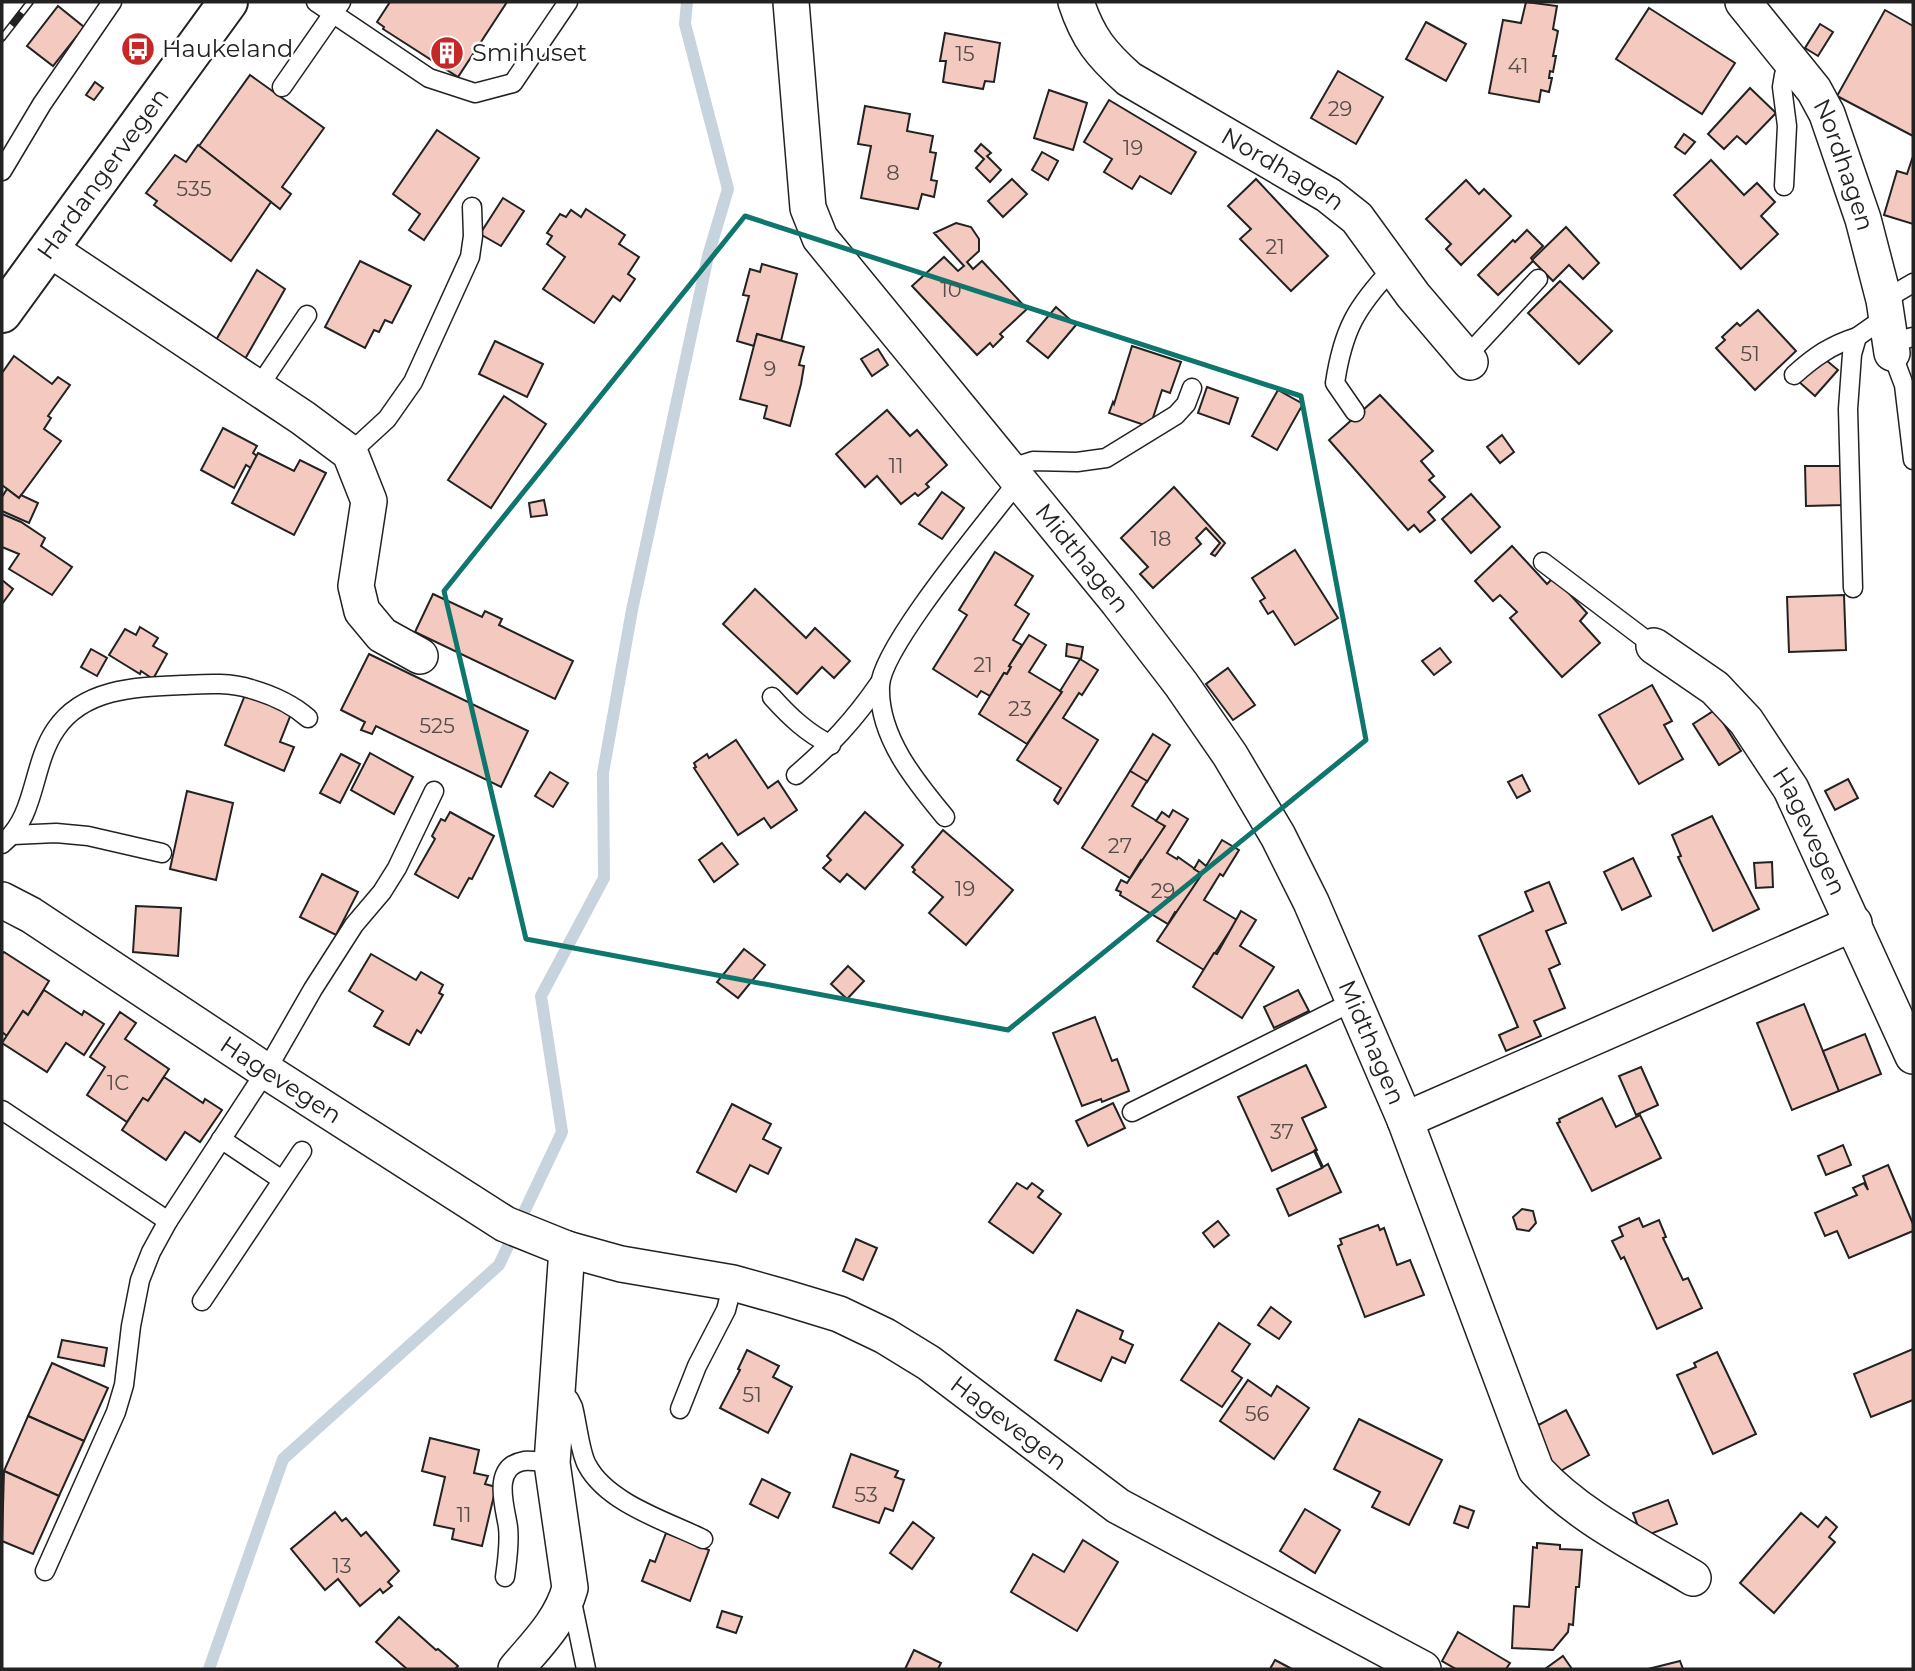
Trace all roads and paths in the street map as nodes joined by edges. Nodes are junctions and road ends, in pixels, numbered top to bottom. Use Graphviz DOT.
graph roads {
  1 [pos="112,2"];
  2 [pos="228,2"];
  3 [pos="316,2"];
  4 [pos="568,2"];
  5 [pos="791,2"];
  6 [pos="1076,2"];
  7 [pos="1743,2"];
  8 [pos="337,8"];
  9 [pos="1792,62"];
  10 [pos="282,88"];
  11 [pos="7,152"];
  12 [pos="2,171"];
  13 [pos="1784,186"];
  14 [pos="472,207"];
  15 [pos="48,248"];
  16 [pos="1393,268"];
  17 [pos="1538,279"];
  18 [pos="2,313"];
  19 [pos="307,315"];
  20 [pos="1897,322"];
  21 [pos="1857,337"];
  22 [pos="1468,360"];
  23 [pos="1794,375"];
  24 [pos="258,388"];
  25 [pos="1192,388"];
  26 [pos="1355,412"];
  27 [pos="350,453"];
  28 [pos="1913,460"];
  29 [pos="1015,474"];
  30 [pos="1543,562"];
  31 [pos="1853,588"];
  32 [pos="1654,646"];
  33 [pos="420,656"];
  34 [pos="879,684"];
  35 [pos="772,697"];
  36 [pos="308,718"];
  37 [pos="831,745"];
  38 [pos="796,775"];
  39 [pos="434,791"];
  40 [pos="945,817"];
  41 [pos="8,839"];
  42 [pos="162,853"];
  43 [pos="2,900"];
  44 [pos="1854,923"];
  45 [pos="1354,1001"];
  46 [pos="1913,1056"];
  47 [pos="266,1071"];
  48 [pos="2,1110"];
  49 [pos="1132,1112"];
  50 [pos="1405,1120"];
  51 [pos="221,1139"];
  52 [pos="302,1151"];
  53 [pos="282,1181"];
  54 [pos="168,1221"];
  55 [pos="552,1244"];
  56 [pos="733,1283"];
  57 [pos="202,1301"];
  58 [pos="558,1390"];
  59 [pos="680,1409"];
  60 [pos="552,1463"];
  61 [pos="703,1539"];
  62 [pos="45,1571"];
  63 [pos="505,1577"];
  64 [pos="1693,1578"];
  65 [pos="570,1588"];
  66 [pos="1374,1658"];
  67 [pos="516,1669"];
  68 [pos="586,1669"];
  69 [pos="1423,1669"];
  1 -- 11 [label="lane"];
  2 -- 15 [label="main road, Hardangervegen"];
  3 -- 8 [label="lane"];
  4 -- 8 [label="lane"];
  5 -- 29 [label="street, Midthagen"];
  6 -- 16 [label="street, Nordhagen"];
  7 -- 9 [label="street, Nordhagen"];
  8 -- 10 [label="lane"];
  9 -- 13 [label="lane"];
  9 -- 20 [label="street, Nordhagen"];
  11 -- 12 [label="lane"];
  14 -- 27 [label="lane"];
  15 -- 18 [label="main road, Hardangervegen"];
  15 -- 24 [label="street"];
  16 -- 22 [label="street, Nordhagen"];
  16 -- 26 [label="lane"];
  17 -- 22 [label="lane"];
  19 -- 24 [label="lane"];
  20 -- 21 [label="lane"];
  20 -- 28 [label="lane"];
  21 -- 23 [label="lane"];
  21 -- 31 [label="lane"];
  24 -- 27 [label="street"];
  25 -- 29 [label="lane"];
  27 -- 33 [label="street"];
  29 -- 34 [label="lane"];
  29 -- 45 [label="street, Midthagen"];
  30 -- 32 [label="lane"];
  32 -- 44 [label="street, Hagevegen"];
  34 -- 37 [label="lane"];
  34 -- 40 [label="lane"];
  35 -- 37 [label="lane"];
  36 -- 41 [label="lane"];
  37 -- 38 [label="lane"];
  39 -- 47 [label="lane"];
  41 -- 42 [label="lane"];
  43 -- 47 [label="street, Hagevegen"];
  44 -- 46 [label="street, Hagevegen"];
  44 -- 50 [label="street, Midthagen"];
  45 -- 49 [label="lane"];
  45 -- 50 [label="street, Midthagen"];
  47 -- 51 [label="lane"];
  47 -- 55 [label="street, Hagevegen"];
  48 -- 54 [label="lane"];
  50 -- 64 [label="street, Midthagen"];
  51 -- 53 [label="lane"];
  51 -- 54 [label="lane"];
  52 -- 53 [label="lane"];
  53 -- 57 [label="lane"];
  54 -- 62 [label="lane"];
  55 -- 56 [label="street, Hagevegen"];
  55 -- 58 [label="street"];
  56 -- 59 [label="lane"];
  56 -- 66 [label="street, Hagevegen"];
  58 -- 60 [label="street"];
  58 -- 61 [label="lane"];
  60 -- 63 [label="lane"];
  60 -- 65 [label="street"];
  65 -- 67 [label="street"];
  65 -- 68 [label="lane"];
  66 -- 69 [label="street, Hagevegen"];
}
